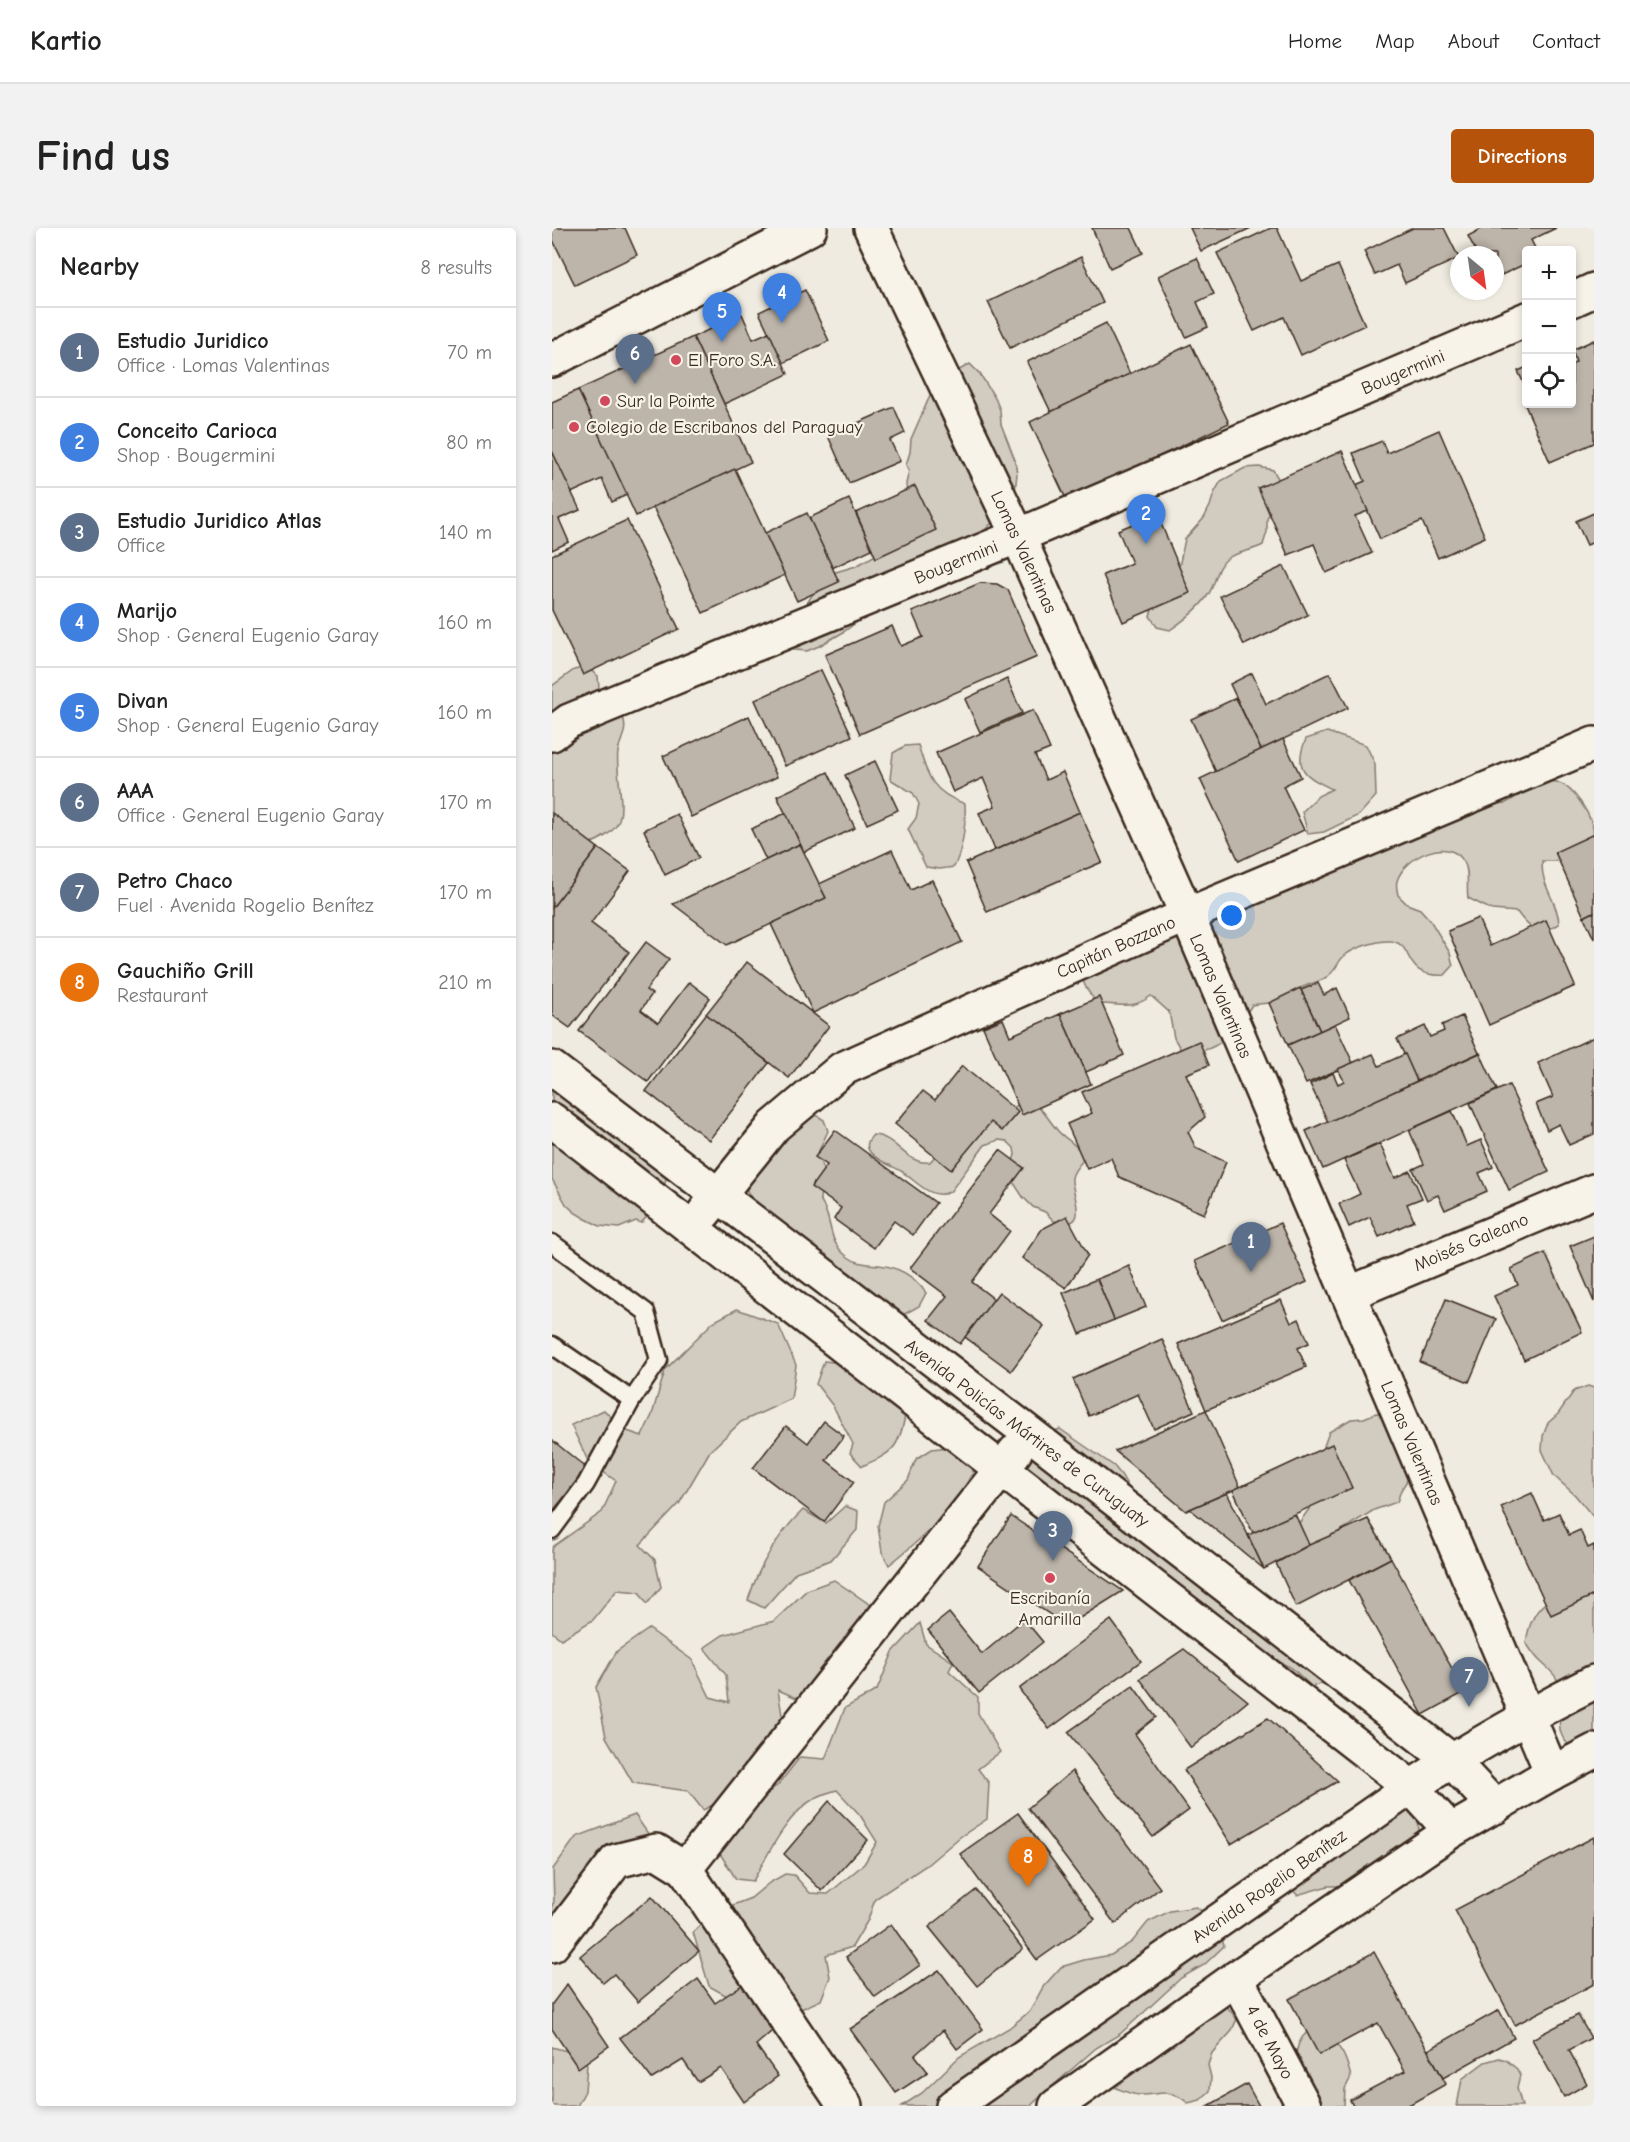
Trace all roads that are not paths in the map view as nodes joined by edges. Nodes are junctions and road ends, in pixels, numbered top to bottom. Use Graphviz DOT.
graph roads {
  1 [pos="810,228"];
  2 [pos="871,228"];
  3 [pos="1594,290"];
  4 [pos="1576,298"];
  5 [pos="1522,321"];
  6 [pos="552,360"];
  7 [pos="1018,536"];
  8 [pos="552,734"];
  9 [pos="1594,744"];
  10 [pos="1187,915"];
  11 [pos="552,1068"];
  12 [pos="552,1120"];
  13 [pos="1594,1191"];
  14 [pos="716,1196"];
  15 [pos="692,1228"];
  16 [pos="552,1243"];
  17 [pos="1348,1294"];
  18 [pos="552,1345"];
  19 [pos="632,1400"];
  20 [pos="1029,1433"];
  21 [pos="1003,1469"];
  22 [pos="552,1530"];
  23 [pos="1594,1682"];
  24 [pos="1527,1716"];
  25 [pos="1594,1751"];
  26 [pos="1451,1760"];
  27 [pos="1552,1773"];
  28 [pos="1411,1786"];
  29 [pos="1495,1807"];
  30 [pos="1451,1831"];
  31 [pos="685,1869"];
  32 [pos="552,1945"];
  33 [pos="1236,1978"];
  34 [pos="845,2106"];
  35 [pos="953,2106"];
  36 [pos="1056,2106"];
  37 [pos="1304,2106"];
  1 -- 6 [label="street"];
  2 -- 7 [label="street, Lomas Valentinas"];
  3 -- 4 [label="street"];
  5 -- 7 [label="street, Bougermini"];
  7 -- 8 [label="street, Bougermini"];
  7 -- 10 [label="street, Lomas Valentinas"];
  9 -- 10 [label="street, Capitán Bozzano"];
  10 -- 14 [label="street, Capitán Bozzano"];
  10 -- 17 [label="street, Lomas Valentinas"];
  11 -- 14 [label="street, Avenida Policías Mártires de Curuguaty"];
  12 -- 15 [label="street"];
  13 -- 17 [label="street, Moisés Galeano"];
  14 -- 15 [label="street, Capitán Bozzano"];
  14 -- 20 [label="street, Avenida Policías Mártires de Curuguaty"];
  15 -- 21 [label="street"];
  16 -- 19 [label="lane"];
  17 -- 24 [label="street, Lomas Valentinas"];
  18 -- 19 [label="lane"];
  19 -- 22 [label="lane"];
  20 -- 21 [label="street"];
  20 -- 26 [label="street, Avenida Policías Mártires de Curuguaty"];
  21 -- 28 [label="street"];
  21 -- 31 [label="street"];
  23 -- 24 [label="street, Avenida Rogelio Benítez"];
  24 -- 26 [label="street, Avenida Rogelio Benítez"];
  24 -- 27 [label="street, Lomas Valentinas"];
  25 -- 27 [label="street"];
  26 -- 28 [label="street, Avenida Rogelio Benítez"];
  26 -- 29 [label="street, Avenida Policías Mártires de Curuguaty"];
  27 -- 29 [label="street"];
  28 -- 30 [label="street"];
  28 -- 35 [label="street, Avenida Rogelio Benítez"];
  29 -- 30 [label="street"];
  30 -- 33 [label="street"];
  31 -- 32 [label="street"];
  31 -- 34 [label="street"];
  33 -- 36 [label="street"];
  33 -- 37 [label="street, 4 de Mayo"];
}
